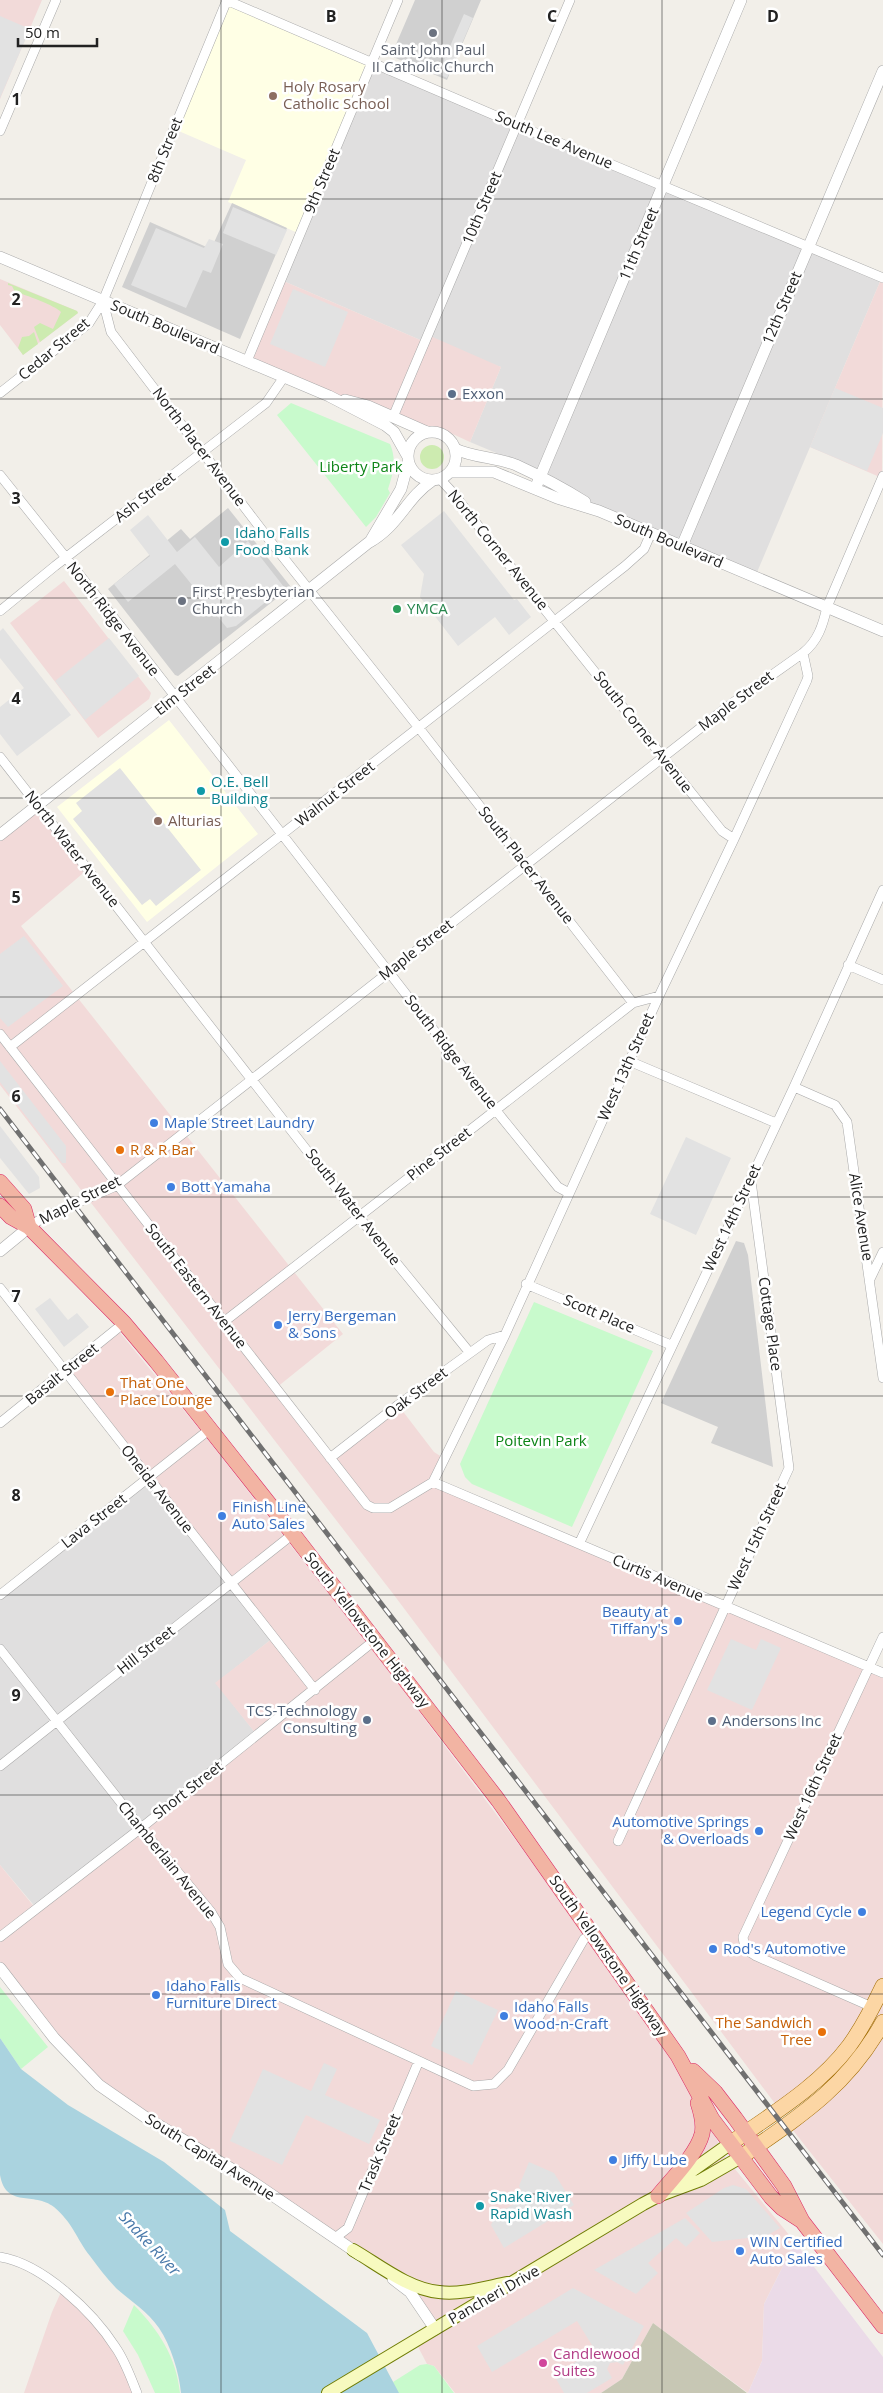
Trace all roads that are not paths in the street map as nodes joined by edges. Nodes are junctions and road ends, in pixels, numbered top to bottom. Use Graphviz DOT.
graph roads {
  1 [pos="56,0"];
  2 [pos="227,0"];
  3 [pos="398,0"];
  4 [pos="570,0"];
  5 [pos="741,0"];
  6 [pos="372,62"];
  7 [pos="883,71"];
  8 [pos="517,125"];
  9 [pos="0,131"];
  10 [pos="663,186"];
  11 [pos="808,246"];
  12 [pos="0,257"];
  13 [pos="883,278"];
  14 [pos="103,301"];
  15 [pos="247,361"];
  16 [pos="284,377"];
  17 [pos="0,393"];
  18 [pos="329,396"];
  19 [pos="393,417"];
  20 [pos="427,432"];
  21 [pos="455,449"];
  22 [pos="203,453"];
  23 [pos="408,459"];
  24 [pos="450,472"];
  25 [pos="0,475"];
  26 [pos="883,476"];
  27 [pos="540,478"];
  28 [pos="437,480"];
  29 [pos="535,488"];
  30 [pos="599,511"];
  31 [pos="651,533"];
  32 [pos="368,544"];
  33 [pos="682,546"];
  34 [pos="66,560"];
  35 [pos="310,590"];
  36 [pos="827,607"];
  37 [pos="0,612"];
  38 [pos="555,621"];
  39 [pos="883,631"];
  40 [pos="803,653"];
  41 [pos="175,698"];
  42 [pos="419,728"];
  43 [pos="0,757"];
  44 [pos="663,757"];
  45 [pos="38,805"];
  46 [pos="0,835"];
  47 [pos="281,835"];
  48 [pos="734,839"];
  49 [pos="526,865"];
  50 [pos="883,890"];
  51 [pos="144,942"];
  52 [pos="848,965"];
  53 [pos="389,972"];
  54 [pos="883,980"];
  55 [pos="658,996"];
  56 [pos="633,1003"];
  57 [pos="0,1034"];
  58 [pos="10,1047"];
  59 [pos="629,1061"];
  60 [pos="253,1078"];
  61 [pos="794,1087"];
  62 [pos="496,1109"];
  63 [pos="776,1123"];
  64 [pos="751,1180"];
  65 [pos="0,1182"];
  66 [pos="116,1186"];
  67 [pos="569,1193"];
  68 [pos="0,1206"];
  69 [pos="358,1216"];
  70 [pos="25,1230"];
  71 [pos="0,1251"];
  72 [pos="883,1252"];
  73 [pos="870,1279"];
  74 [pos="526,1284"];
  75 [pos="0,1288"];
  76 [pos="225,1321"];
  77 [pos="124,1323"];
  78 [pos="505,1335"];
  79 [pos="671,1345"];
  80 [pos="470,1353"];
  81 [pos="66,1372"];
  82 [pos="883,1378"];
  83 [pos="0,1423"];
  84 [pos="210,1429"];
  85 [pos="330,1458"];
  86 [pos="789,1468"];
  87 [pos="148,1479"];
  88 [pos="433,1482"];
  89 [pos="293,1534"];
  90 [pos="579,1544"];
  91 [pos="230,1584"];
  92 [pos="0,1594"];
  93 [pos="724,1606"];
  94 [pos="883,1637"];
  95 [pos="375,1640"];
  96 [pos="0,1649"];
  97 [pos="869,1667"];
  98 [pos="883,1673"];
  99 [pos="315,1690"];
  100 [pos="56,1721"];
  101 [pos="0,1766"];
  102 [pos="141,1828"];
  103 [pos="618,1841"];
  104 [pos="592,1933"];
  105 [pos="0,1937"];
  106 [pos="0,1968"];
  107 [pos="883,1986"];
  108 [pos="872,2007"];
  109 [pos="883,2022"];
  110 [pos="678,2056"];
  111 [pos="418,2063"];
  112 [pos="852,2068"];
  113 [pos="746,2132"];
  114 [pos="731,2142"];
  115 [pos="756,2146"];
  116 [pos="741,2157"];
  117 [pos="658,2196"];
  118 [pos="802,2221"];
  119 [pos="336,2238"];
  120 [pos="353,2250"];
  121 [pos="0,2257"];
  122 [pos="516,2282"];
  123 [pos="883,2326"];
  124 [pos="435,2329"];
  125 [pos="137,2393"];
  126 [pos="328,2393"];
  1 -- 9 [label="street"];
  2 -- 6 [label="street, South Lee Avenue"];
  2 -- 14 [label="street, 8th Street"];
  3 -- 6 [label="street, 9th Street"];
  4 -- 8 [label="street, 10th Street"];
  5 -- 10 [label="street, 11th Street"];
  6 -- 8 [label="street, South Lee Avenue"];
  6 -- 15 [label="street, 9th Street"];
  7 -- 11 [label="street, 12th Street"];
  8 -- 10 [label="street, South Lee Avenue"];
  8 -- 19 [label="street, 10th Street"];
  10 -- 11 [label="street, South Lee Avenue"];
  10 -- 27 [label="street, 11th Street"];
  11 -- 13 [label="street, South Lee Avenue"];
  11 -- 33 [label="street, 12th Street"];
  12 -- 14 [label="street, South Boulevard"];
  14 -- 15 [label="street, South Boulevard"];
  14 -- 17 [label="street, Cedar Street"];
  14 -- 22 [label="street, North Placer Avenue"];
  15 -- 16 [label="street, South Boulevard"];
  16 -- 18 [label="street, South Boulevard"];
  16 -- 22 [label="street, Ash Street"];
  18 -- 19 [label="street, South Boulevard"];
  18 -- 23 [label="street, South Boulevard"];
  19 -- 20 [label="street, South Boulevard"];
  20 -- 21 [label="street"];
  20 -- 23 [label="street"];
  21 -- 24 [label="street"];
  21 -- 27 [label="street"];
  22 -- 34 [label="street, Ash Street"];
  22 -- 35 [label="street, North Placer Avenue"];
  23 -- 28 [label="street"];
  23 -- 32 [label="street, Elm Street"];
  24 -- 28 [label="street"];
  24 -- 29 [label="street, South Boulevard"];
  25 -- 34 [label="street, North Ridge Avenue"];
  26 -- 36 [label="street"];
  27 -- 29 [label="street, 11th Street"];
  27 -- 30 [label="street"];
  28 -- 32 [label="street, Elm Street"];
  28 -- 38 [label="street, North Corner Avenue"];
  29 -- 30 [label="street, South Boulevard"];
  30 -- 31 [label="street, South Boulevard"];
  31 -- 33 [label="street, South Boulevard"];
  31 -- 38 [label="street, Walnut Street"];
  32 -- 35 [label="street, Elm Street"];
  33 -- 36 [label="street, South Boulevard"];
  34 -- 37 [label="street, Ash Street"];
  34 -- 41 [label="street, North Ridge Avenue"];
  35 -- 41 [label="street, Elm Street"];
  35 -- 42 [label="street, North Placer Avenue"];
  36 -- 39 [label="street, South Boulevard"];
  36 -- 40 [label="street"];
  38 -- 42 [label="street, Walnut Street"];
  38 -- 44 [label="street, South Corner Avenue"];
  40 -- 44 [label="street, Maple Street"];
  40 -- 48 [label="street, West 13th Street"];
  41 -- 45 [label="street, Elm Street"];
  41 -- 47 [label="street, North Ridge Avenue"];
  42 -- 47 [label="street, Walnut Street"];
  42 -- 49 [label="street, South Placer Avenue"];
  43 -- 45 [label="street, North Water Avenue"];
  44 -- 48 [label="street, South Corner Avenue"];
  44 -- 49 [label="street, Maple Street"];
  45 -- 46 [label="street, Elm Street"];
  45 -- 51 [label="street, North Water Avenue"];
  47 -- 51 [label="street, Walnut Street"];
  47 -- 53 [label="street, South Ridge Avenue"];
  48 -- 55 [label="street, West 13th Street"];
  49 -- 53 [label="street, Maple Street"];
  49 -- 56 [label="street, South Placer Avenue"];
  50 -- 52 [label="street, West 14th Street"];
  51 -- 58 [label="street, Walnut Street"];
  51 -- 60 [label="street, South Water Avenue"];
  52 -- 54 [label="street"];
  52 -- 61 [label="street, West 14th Street"];
  53 -- 60 [label="street, Maple Street"];
  53 -- 62 [label="street, South Ridge Avenue"];
  55 -- 56 [label="street, Pine Street"];
  55 -- 59 [label="street, West 13th Street"];
  56 -- 62 [label="street, Pine Street"];
  57 -- 58 [label="street, South Eastern Avenue"];
  58 -- 66 [label="street, South Eastern Avenue"];
  59 -- 63 [label="street"];
  59 -- 67 [label="street, West 13th Street"];
  60 -- 66 [label="street, Maple Street"];
  60 -- 69 [label="street, South Water Avenue"];
  61 -- 63 [label="street, West 14th Street"];
  61 -- 73 [label="street, Alice Avenue"];
  62 -- 67 [label="street, South Ridge Avenue"];
  62 -- 69 [label="street, Pine Street"];
  63 -- 64 [label="street, West 14th Street"];
  64 -- 79 [label="street, West 14th Street"];
  64 -- 86 [label="street, Cottage Place"];
  65 -- 70 [label="highway"];
  66 -- 70 [label="street, Maple Street"];
  66 -- 76 [label="street, South Eastern Avenue"];
  67 -- 74 [label="street, West 13th Street"];
  68 -- 70 [label="highway"];
  69 -- 76 [label="street, Pine Street"];
  69 -- 80 [label="street, South Water Avenue"];
  70 -- 71 [label="street"];
  70 -- 77 [label="highway, South Yellowstone Highway"];
  72 -- 73 [label="street"];
  73 -- 82 [label="street, Alice Avenue"];
  74 -- 78 [label="street, West 13th Street"];
  74 -- 79 [label="street, Scott Place"];
  75 -- 81 [label="street, Oneida Avenue"];
  76 -- 85 [label="street, South Eastern Avenue"];
  77 -- 81 [label="street, Basalt Street"];
  77 -- 84 [label="highway, South Yellowstone Highway"];
  78 -- 80 [label="street, Oak Street"];
  78 -- 88 [label="street, West 13th Street"];
  79 -- 90 [label="street, West 14th Street"];
  80 -- 85 [label="street, Oak Street"];
  81 -- 83 [label="street, Basalt Street"];
  81 -- 87 [label="street, Oneida Avenue"];
  84 -- 87 [label="street, Lava Street"];
  84 -- 89 [label="highway, South Yellowstone Highway"];
  85 -- 88 [label="street, South Eastern Avenue"];
  86 -- 93 [label="street, West 15th Street"];
  87 -- 91 [label="street, Oneida Avenue"];
  87 -- 92 [label="street, Lava Street"];
  88 -- 90 [label="street, Curtis Avenue"];
  89 -- 91 [label="street, Hill Street"];
  89 -- 95 [label="highway, South Yellowstone Highway"];
  90 -- 93 [label="street, Curtis Avenue"];
  91 -- 99 [label="street, Oneida Avenue"];
  91 -- 100 [label="street, Hill Street"];
  93 -- 97 [label="street, Curtis Avenue"];
  93 -- 103 [label="street, West 15th Street"];
  94 -- 97 [label="street, West 16th Street"];
  95 -- 99 [label="street, Short Street"];
  95 -- 104 [label="highway, South Yellowstone Highway"];
  96 -- 100 [label="street, Chamberlain Avenue"];
  97 -- 98 [label="street, Curtis Avenue"];
  97 -- 108 [label="street, West 16th Street"];
  99 -- 102 [label="street, Short Street"];
  100 -- 101 [label="street, Hill Street"];
  100 -- 102 [label="street, Chamberlain Avenue"];
  102 -- 105 [label="street, Short Street"];
  102 -- 111 [label="street, Chamberlain Avenue"];
  104 -- 110 [label="highway, South Yellowstone Highway"];
  104 -- 111 [label="street, Chamberlain Avenue"];
  106 -- 119 [label="street, South Capital Avenue"];
  107 -- 108 [label="main road"];
  108 -- 112 [label="main road"];
  108 -- 113 [label="main road, Pancheri Drive"];
  109 -- 112 [label="main road"];
  110 -- 113 [label="highway, South Yellowstone Highway"];
  110 -- 114 [label="highway, South Yellowstone Highway"];
  110 -- 117 [label="highway"];
  111 -- 119 [label="street, Trask Street"];
  112 -- 115 [label="main road"];
  113 -- 114 [label="main road, Pancheri Drive"];
  113 -- 115 [label="highway, South Yellowstone Highway"];
  114 -- 116 [label="highway, South Yellowstone Highway"];
  114 -- 117 [label="main road, Pancheri Drive"];
  115 -- 116 [label="main road"];
  115 -- 118 [label="highway, South Yellowstone Highway"];
  116 -- 117 [label="main road, Pancheri Drive"];
  116 -- 118 [label="highway, South Yellowstone Highway"];
  117 -- 122 [label="main road, Pancheri Drive"];
  118 -- 123 [label="highway, South Yellowstone Highway"];
  119 -- 120 [label="street, South Capital Avenue"];
  120 -- 122 [label="main road"];
  120 -- 124 [label="street, South Capital Avenue"];
  121 -- 125 [label="street"];
  122 -- 124 [label="main road, Pancheri Drive"];
  124 -- 126 [label="main road, Pancheri Drive"];
}
